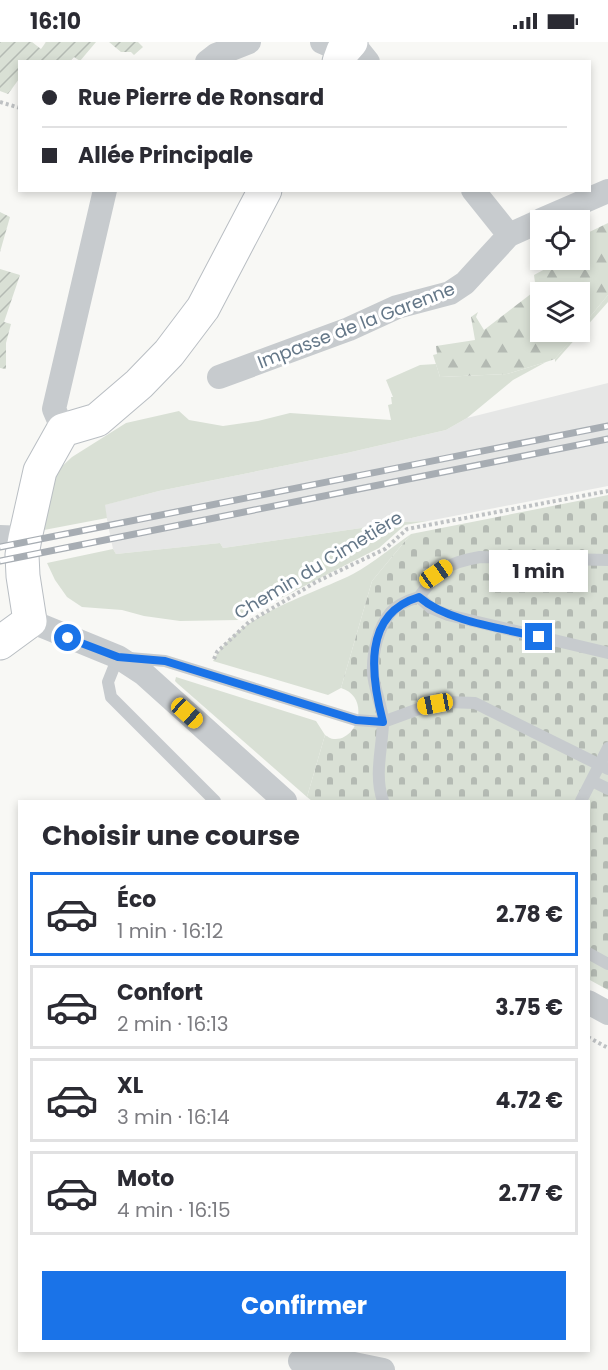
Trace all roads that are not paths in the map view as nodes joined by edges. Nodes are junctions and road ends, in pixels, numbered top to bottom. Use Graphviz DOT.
graph roads {
  1 [pos="249,42"];
  2 [pos="213,53"];
  3 [pos="608,191"];
  4 [pos="105,192"];
  5 [pos="264,192"];
  6 [pos="475,192"];
  7 [pos="565,210"];
  8 [pos="530,225"];
  9 [pos="508,235"];
  10 [pos="219,376"];
  11 [pos="63,430"];
  12 [pos="13,537"];
  13 [pos="608,560"];
  14 [pos="419,597"];
  15 [pos="30,621"];
  16 [pos="0,643"];
  17 [pos="608,653"];
  18 [pos="118,657"];
  19 [pos="383,722"];
  20 [pos="608,748"];
  21 [pos="604,767"];
  22 [pos="592,781"];
  23 [pos="608,789"];
  24 [pos="214,800"];
  25 [pos="284,800"];
  26 [pos="383,800"];
  27 [pos="582,800"];
  28 [pos="590,955"];
  29 [pos="608,964"];
  30 [pos="590,1003"];
  31 [pos="608,1013"];
  32 [pos="300,1361"];
  33 [pos="384,1363"];
  1 -- 2 [label="street"];
  3 -- 7 [label="street, Impasse de la Garenne"];
  4 -- 11 [label="street"];
  5 -- 11 [label="street"];
  6 -- 9 [label="street"];
  8 -- 9 [label="street, Impasse de la Garenne"];
  9 -- 10 [label="street, Impasse de la Garenne"];
  11 -- 12 [label="street"];
  12 -- 15 [label="street"];
  13 -- 14 [label="lane"];
  14 -- 17 [label="lane"];
  14 -- 19 [label="lane"];
  15 -- 16 [label="street"];
  15 -- 18 [label="street"];
  18 -- 19 [label="lane"];
  18 -- 24 [label="lane"];
  18 -- 25 [label="street"];
  19 -- 21 [label="lane"];
  19 -- 26 [label="lane"];
  20 -- 21 [label="lane"];
  21 -- 22 [label="lane"];
  22 -- 23 [label="lane"];
  22 -- 27 [label="lane"];
  28 -- 29 [label="lane"];
  30 -- 31 [label="street"];
  32 -- 33 [label="street"];
}
